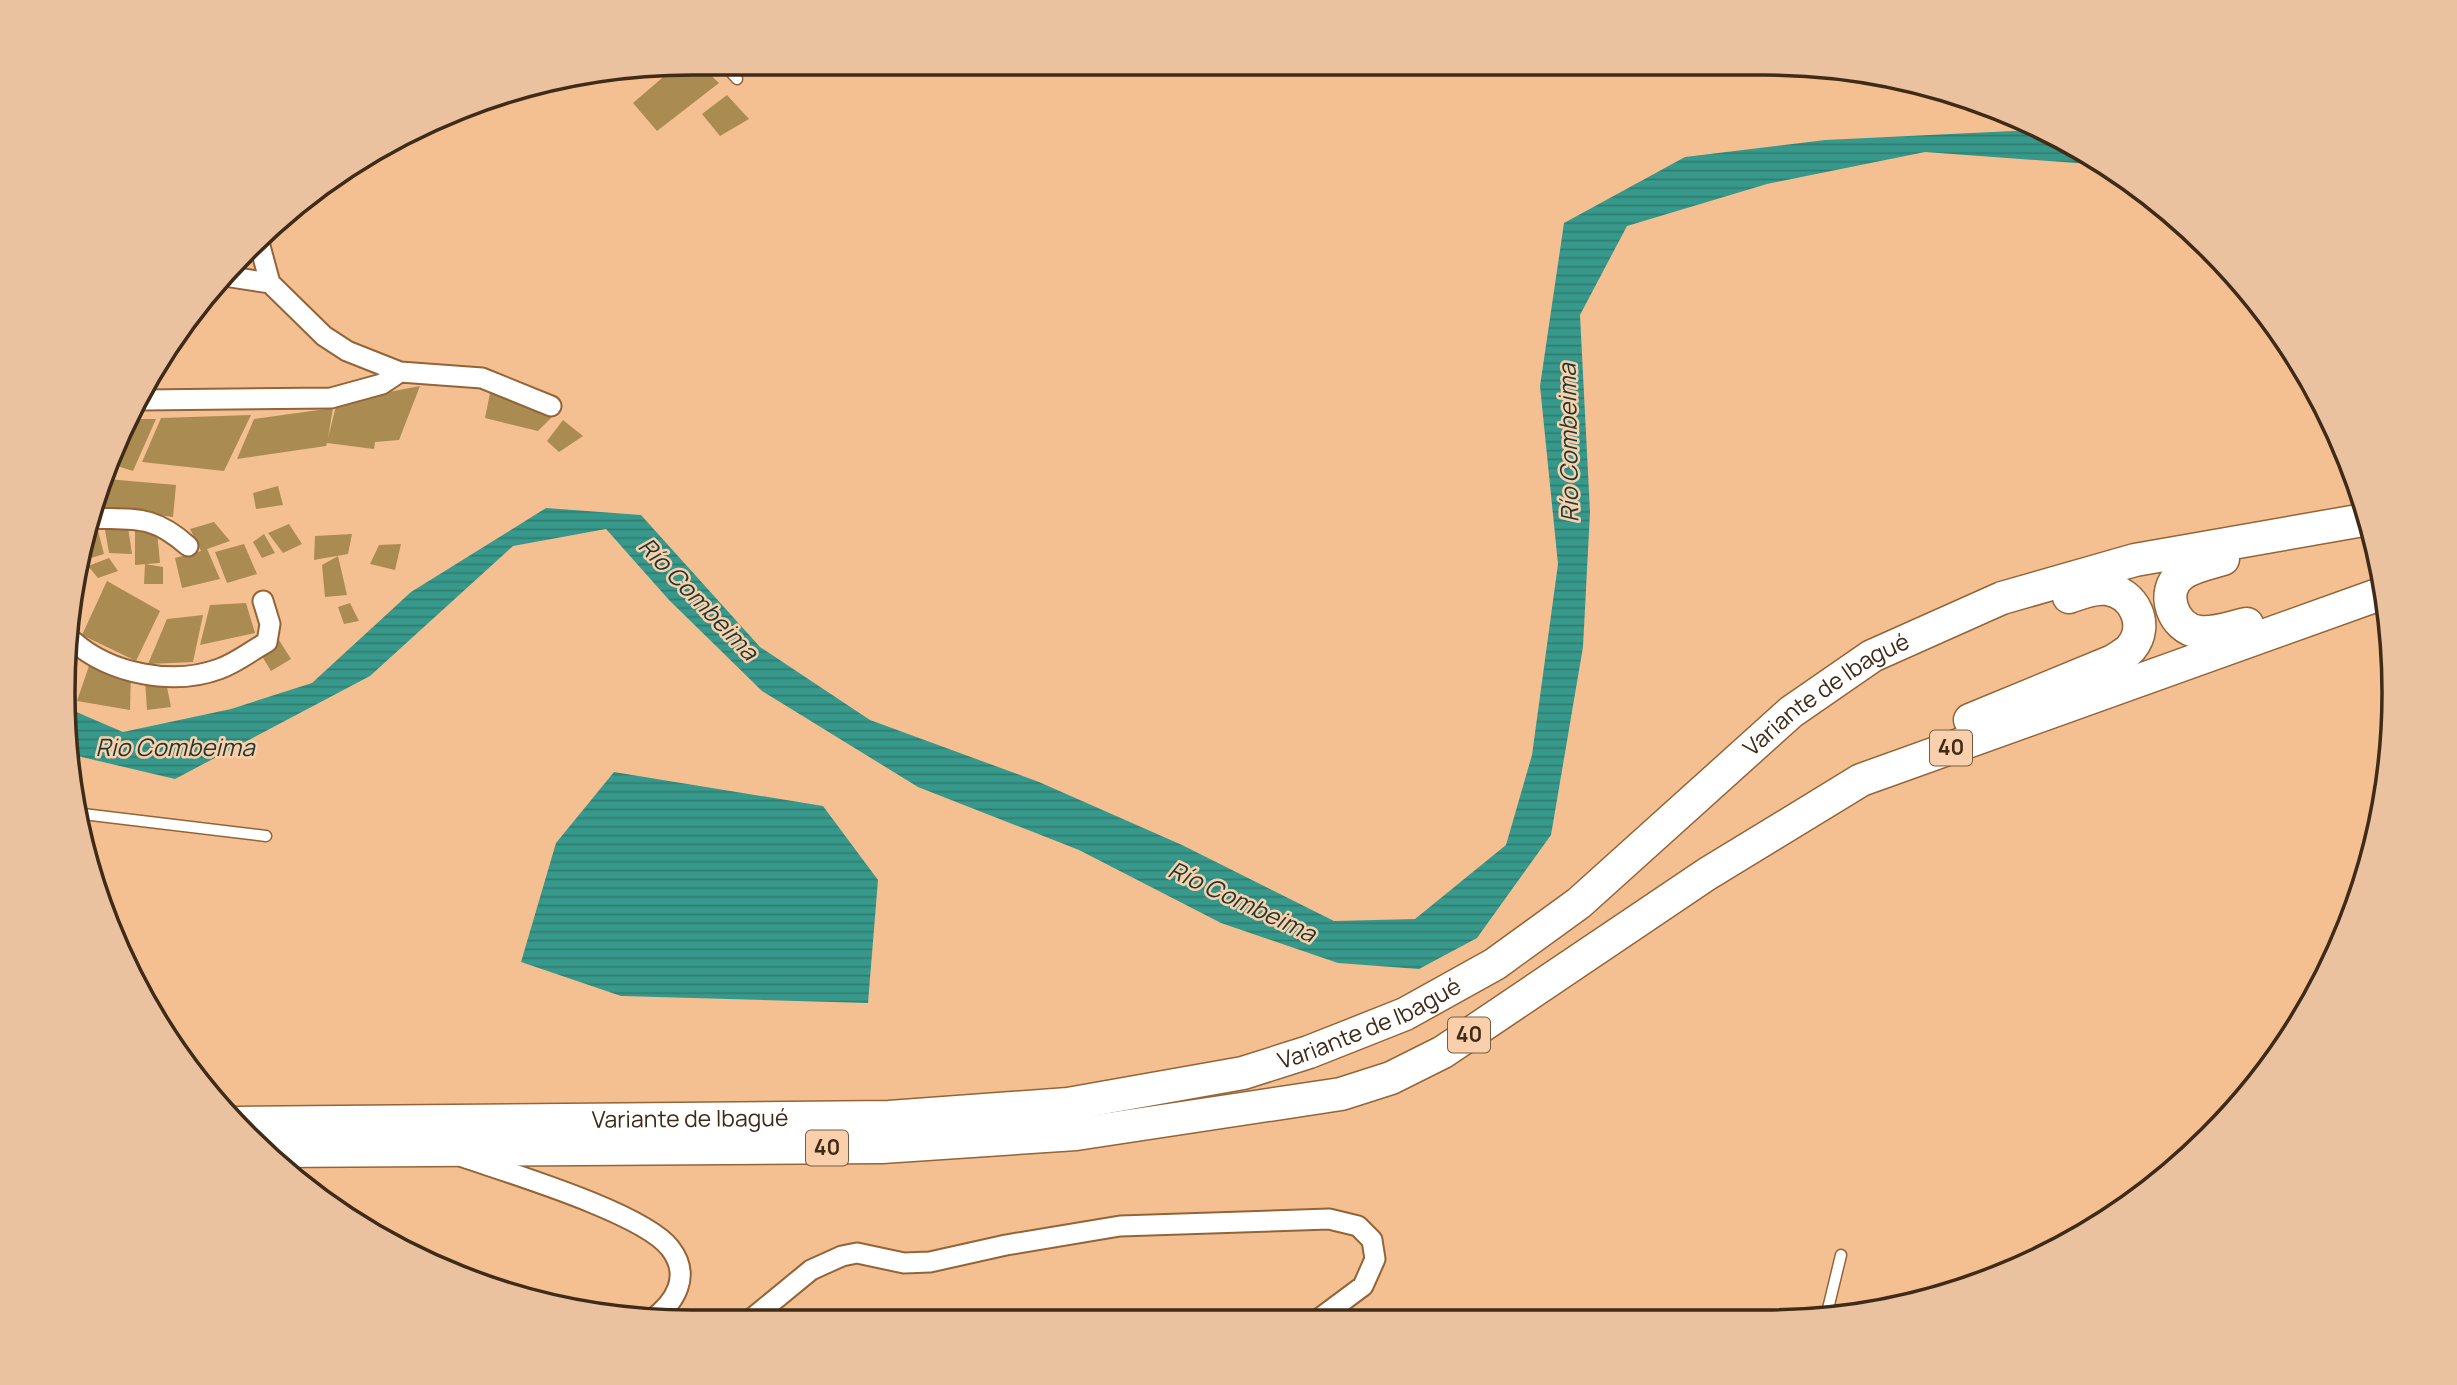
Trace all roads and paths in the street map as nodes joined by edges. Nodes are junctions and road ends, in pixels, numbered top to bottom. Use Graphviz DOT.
graph roads {
  1 [pos="734,75"];
  2 [pos="737,79"];
  3 [pos="261,251"];
  4 [pos="236,278"];
  5 [pos="270,283"];
  6 [pos="400,372"];
  7 [pos="149,400"];
  8 [pos="551,406"];
  9 [pos="100,519"];
  10 [pos="2355,522"];
  11 [pos="188,546"];
  12 [pos="2374,596"];
  13 [pos="2374,597"];
  14 [pos="263,601"];
  15 [pos="78,644"];
  16 [pos="1861,780"];
  17 [pos="1715,782"];
  18 [pos="87,815"];
  19 [pos="266,836"];
  20 [pos="249,1122"];
  21 [pos="442,1150"];
  22 [pos="280,1151"];
  23 [pos="1841,1255"];
  24 [pos="1829,1306"];
  25 [pos="667,1309"];
  26 [pos="762,1310"];
  27 [pos="1331,1310"];
  1 -- 2 [label="lane"];
  3 -- 5 [label="street"];
  4 -- 5 [label="street"];
  5 -- 6 [label="street"];
  6 -- 7 [label="street"];
  6 -- 8 [label="street"];
  9 -- 11 [label="street"];
  10 -- 12 [label="highway"];
  10 -- 17 [label="highway, Variante de Ibagué / 40"];
  13 -- 16 [label="highway, Variante de Ibagué / 40"];
  14 -- 15 [label="street"];
  16 -- 17 [label="highway"];
  16 -- 21 [label="highway, Variante de Ibagué / 40"];
  17 -- 20 [label="highway, Variante de Ibagué / 40"];
  18 -- 19 [label="lane"];
  21 -- 22 [label="highway, Variante de Ibagué / 40"];
  21 -- 25 [label="street"];
  23 -- 24 [label="lane"];
  26 -- 27 [label="street"];
}
